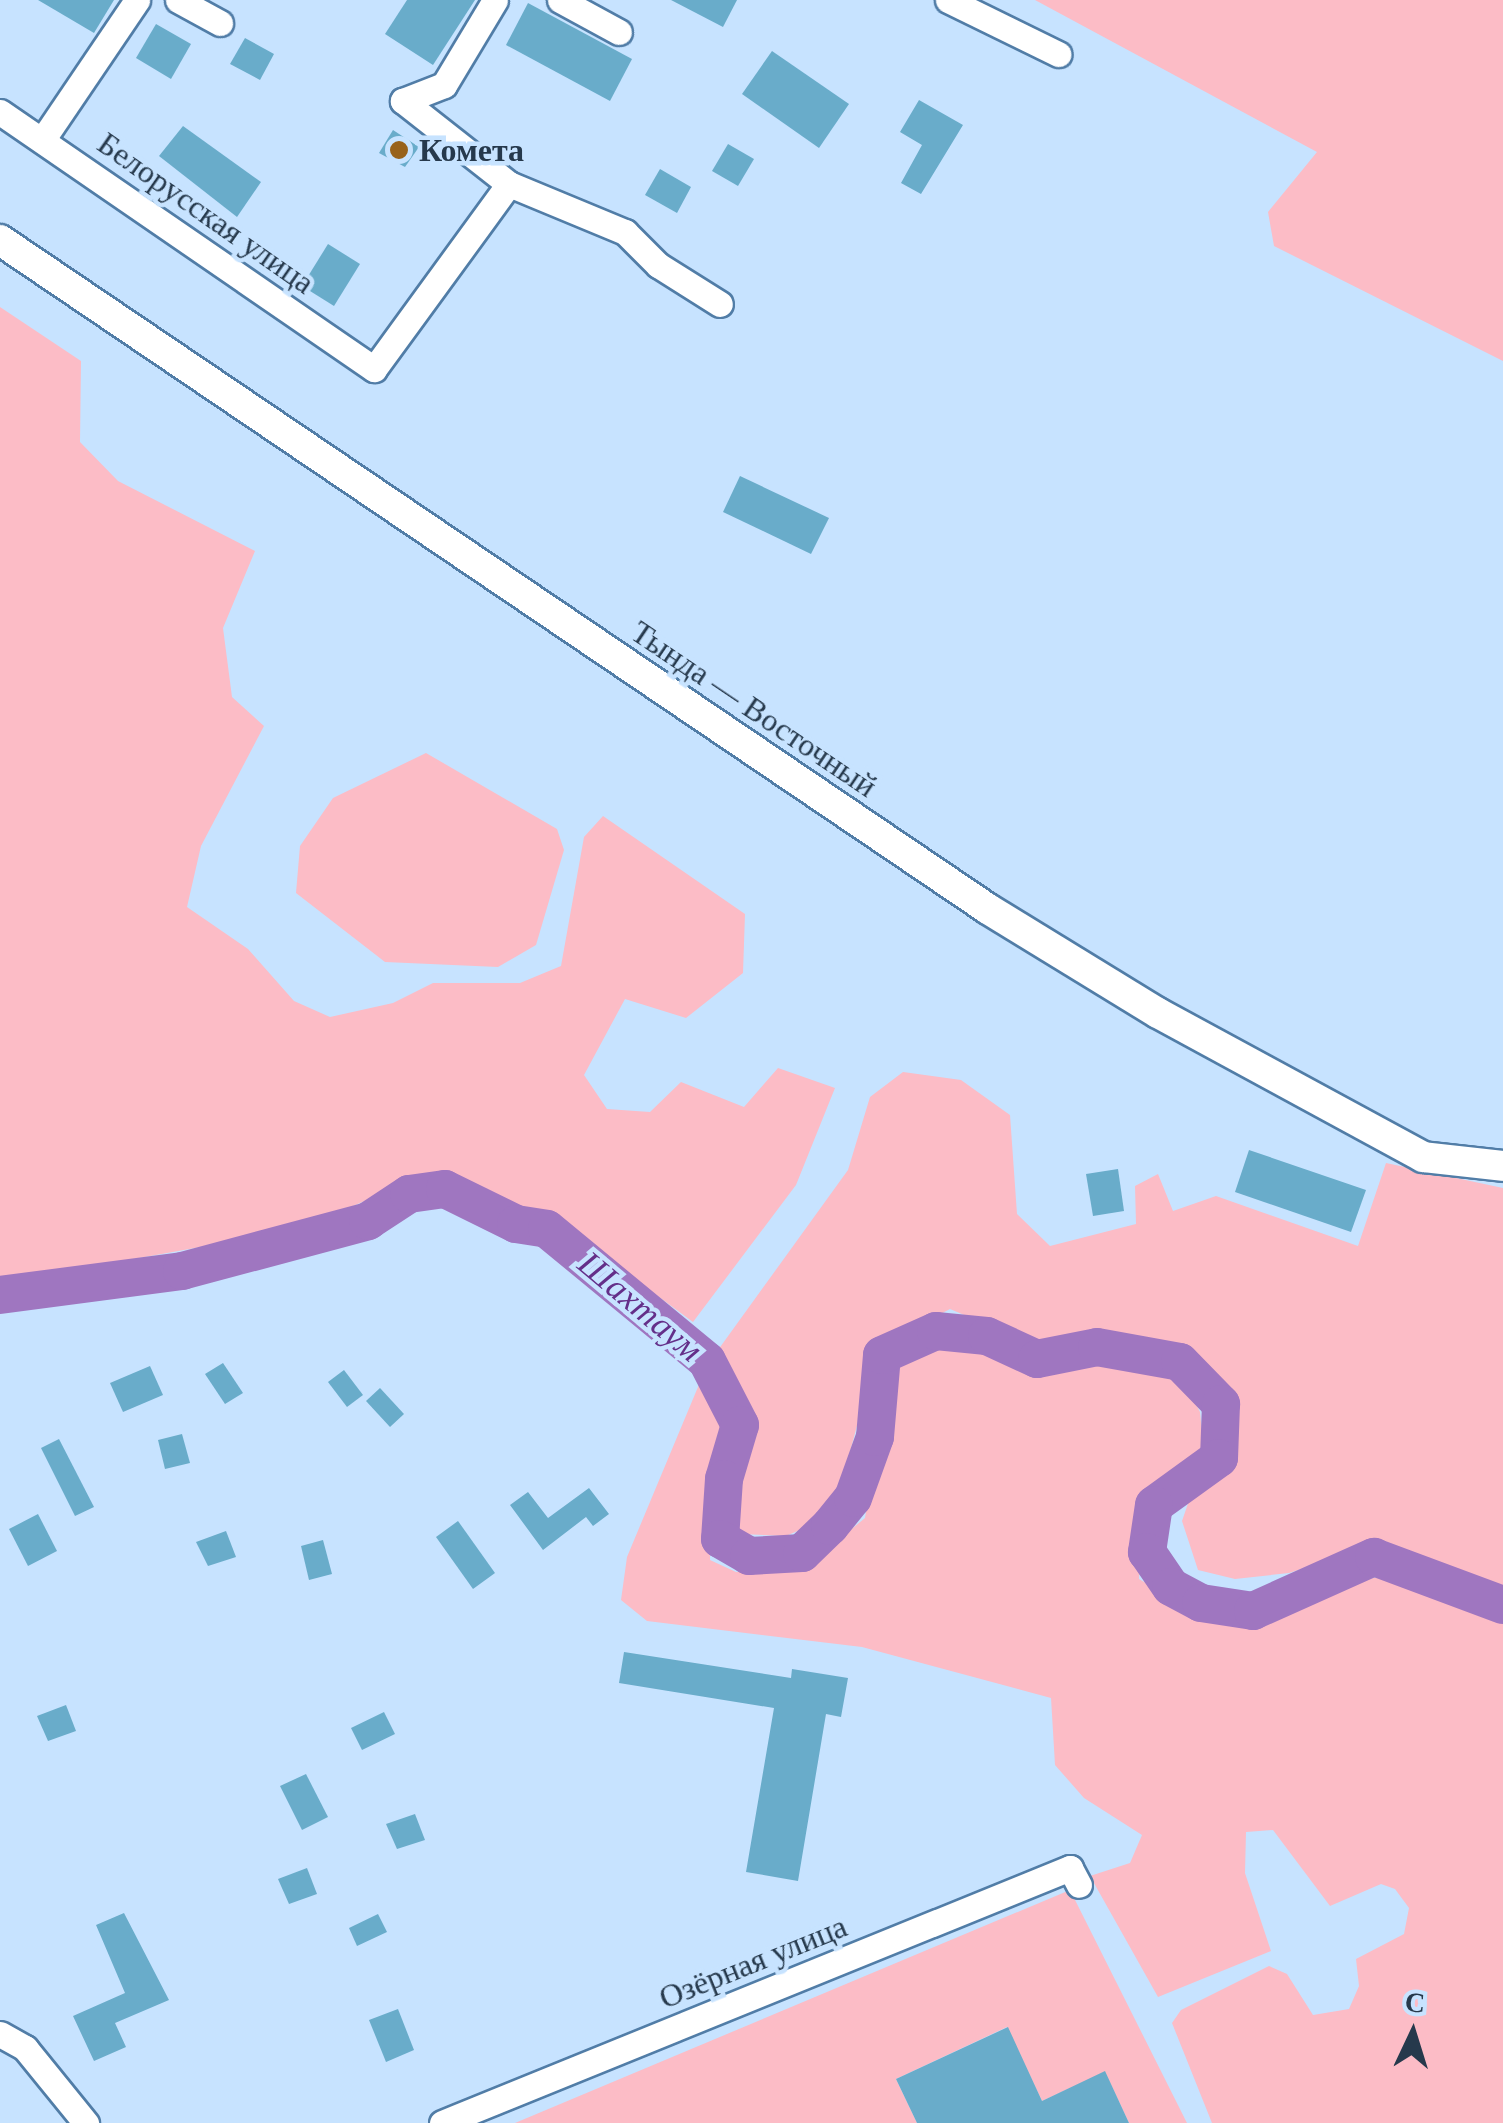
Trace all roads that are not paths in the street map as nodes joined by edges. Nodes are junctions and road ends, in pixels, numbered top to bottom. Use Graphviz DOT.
graph roads {
  1 [pos="137,0"];
  2 [pos="178,0"];
  3 [pos="495,0"];
  4 [pos="560,0"];
  5 [pos="948,0"];
  6 [pos="220,23"];
  7 [pos="619,32"];
  8 [pos="1058,54"];
  9 [pos="0,112"];
  10 [pos="43,139"];
  11 [pos="509,184"];
  12 [pos="0,240"];
  13 [pos="720,304"];
  14 [pos="1503,1166"];
  15 [pos="1079,1885"];
  16 [pos="0,2034"];
  17 [pos="86,2123"];
  18 [pos="442,2123"];
  1 -- 10 [label="street"];
  2 -- 6 [label="street"];
  3 -- 11 [label="street"];
  4 -- 7 [label="street"];
  5 -- 8 [label="street"];
  9 -- 10 [label="street, Белорусская улица"];
  10 -- 11 [label="street, Белорусская улица"];
  11 -- 13 [label="street"];
  12 -- 14 [label="street, Тында — Восточный"];
  15 -- 18 [label="street, Озёрная улица"];
  16 -- 17 [label="street"];
}
